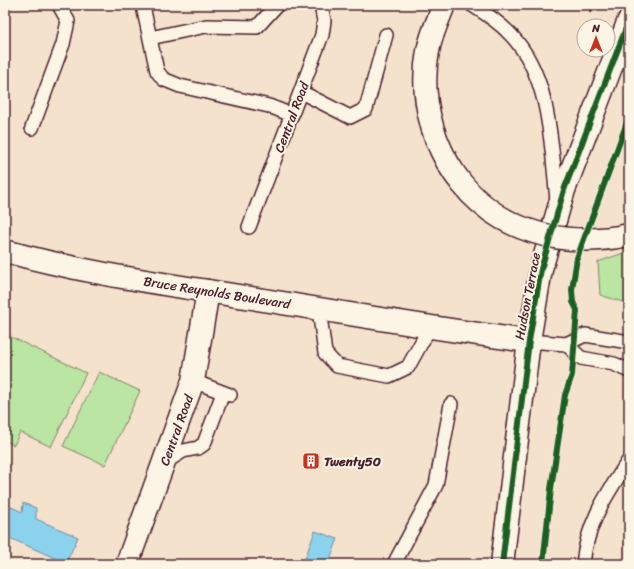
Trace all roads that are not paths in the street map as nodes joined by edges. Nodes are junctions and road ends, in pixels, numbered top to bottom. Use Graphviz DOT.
graph roads {
  1 [pos="59,5"];
  2 [pos="277,5"];
  3 [pos="321,5"];
  4 [pos="444,5"];
  5 [pos="472,5"];
  6 [pos="144,11"];
  7 [pos="628,21"];
  8 [pos="386,35"];
  9 [pos="150,38"];
  10 [pos="301,92"];
  11 [pos="292,114"];
  12 [pos="32,128"];
  13 [pos="558,209"];
  14 [pos="249,227"];
  15 [pos="629,236"];
  16 [pos="5,250"];
  17 [pos="208,291"];
  18 [pos="319,309"];
  19 [pos="430,327"];
  20 [pos="529,341"];
  21 [pos="629,342"];
  22 [pos="566,344"];
  23 [pos="629,371"];
  24 [pos="193,381"];
  25 [pos="451,404"];
  26 [pos="629,460"];
  27 [pos="164,463"];
  28 [pos="127,564"];
  29 [pos="394,564"];
  30 [pos="502,564"];
  31 [pos="583,564"];
  1 -- 12 [label="lane"];
  2 -- 9 [label="lane"];
  3 -- 10 [label="lane, Central Road"];
  4 -- 15 [label="main road, bridge"];
  5 -- 13 [label="lane"];
  6 -- 9 [label="lane"];
  7 -- 13 [label="main road, Hudson Terrace"];
  8 -- 10 [label="lane"];
  9 -- 11 [label="lane"];
  10 -- 11 [label="lane, Central Road"];
  11 -- 14 [label="lane, Central Road"];
  13 -- 20 [label="main road, Hudson Terrace"];
  16 -- 17 [label="main road, Bruce Reynolds Boulevard"];
  17 -- 18 [label="main road, Bruce Reynolds Boulevard"];
  17 -- 24 [label="main road, Central Road"];
  18 -- 19 [label="main road, Bruce Reynolds Boulevard"];
  18 -- 19 [label="lane"];
  19 -- 20 [label="main road, Bruce Reynolds Boulevard"];
  20 -- 22 [label="lane"];
  20 -- 30 [label="main road, Hudson Terrace"];
  21 -- 22 [label="lane"];
  22 -- 23 [label="lane"];
  24 -- 27 [label="main road, Central Road"];
  24 -- 27 [label="lane"];
  25 -- 29 [label="lane"];
  26 -- 31 [label="lane"];
  27 -- 28 [label="main road, Central Road"];
}
